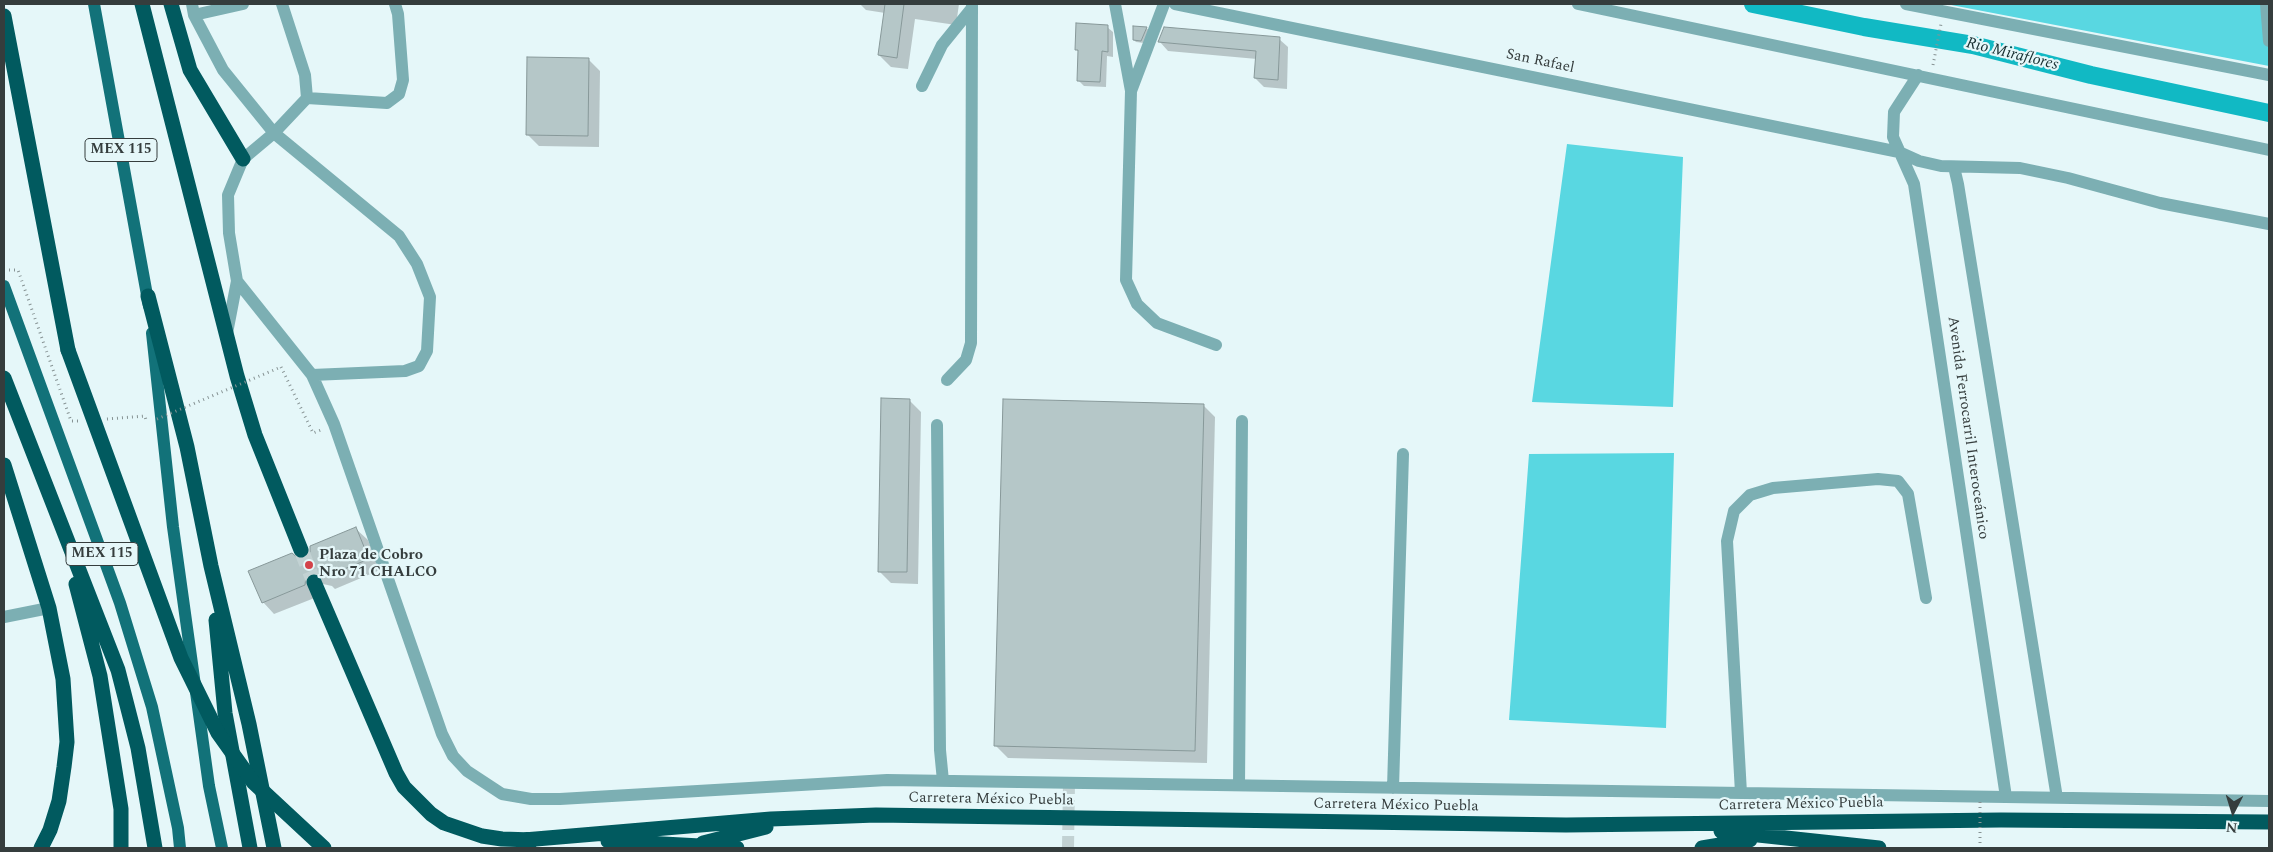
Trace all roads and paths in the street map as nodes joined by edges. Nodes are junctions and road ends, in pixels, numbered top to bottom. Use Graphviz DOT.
graph roads {
  1 [pos="94,4"];
  2 [pos="142,4"];
  3 [pos="171,4"];
  4 [pos="243,4"];
  5 [pos="282,4"];
  6 [pos="395,4"];
  7 [pos="1114,4"];
  8 [pos="1164,4"];
  9 [pos="1175,4"];
  10 [pos="1578,4"];
  11 [pos="1911,4"];
  12 [pos="2266,4"];
  13 [pos="972,6"];
  14 [pos="193,9"];
  15 [pos="1944,11"];
  16 [pos="4,16"];
  17 [pos="2269,42"];
  18 [pos="1932,68"];
  19 [pos="1918,75"];
  20 [pos="2269,75"];
  21 [pos="922,86"];
  22 [pos="1131,91"];
  23 [pos="307,98"];
  24 [pos="274,134"];
  25 [pos="2269,150"];
  26 [pos="1899,152"];
  27 [pos="243,159"];
  28 [pos="1954,167"];
  29 [pos="2269,224"];
  30 [pos="4,270"];
  31 [pos="237,281"];
  32 [pos="4,286"];
  33 [pos="148,296"];
  34 [pos="32,307"];
  35 [pos="226,336"];
  36 [pos="1216,345"];
  37 [pos="312,375"];
  38 [pos="4,378"];
  39 [pos="946,380"];
  40 [pos="157,419"];
  41 [pos="1242,421"];
  42 [pos="334,424"];
  43 [pos="936,426"];
  44 [pos="1403,454"];
  45 [pos="4,465"];
  46 [pos="62,527"];
  47 [pos="301,550"];
  48 [pos="211,566"];
  49 [pos="314,582"];
  50 [pos="1926,598"];
  51 [pos="49,608"];
  52 [pos="4,617"];
  53 [pos="943,781"];
  54 [pos="1239,785"];
  55 [pos="1393,788"];
  56 [pos="1741,793"];
  57 [pos="2006,797"];
  58 [pos="1980,798"];
  59 [pos="2057,798"];
  60 [pos="2269,801"];
  61 [pos="836,817"];
  62 [pos="1880,821"];
  63 [pos="2269,822"];
  64 [pos="1646,824"];
  65 [pos="1774,836"];
  66 [pos="524,840"];
  67 [pos="693,847"];
  68 [pos="41,848"];
  69 [pos="121,848"];
  70 [pos="155,848"];
  71 [pos="180,848"];
  72 [pos="222,848"];
  73 [pos="250,848"];
  74 [pos="274,848"];
  75 [pos="324,848"];
  76 [pos="737,848"];
  77 [pos="1702,848"];
  78 [pos="1879,848"];
  79 [pos="1980,848"];
  1 -- 33 [label="main road, MEX 115"];
  2 -- 35 [label="highway"];
  3 -- 27 [label="highway"];
  4 -- 14 [label="street"];
  5 -- 23 [label="street"];
  6 -- 23 [label="street"];
  7 -- 22 [label="street"];
  8 -- 22 [label="street"];
  9 -- 26 [label="street, San Rafael"];
  10 -- 19 [label="street"];
  11 -- 15 [label="street"];
  12 -- 17 [label="street"];
  13 -- 21 [label="street"];
  13 -- 39 [label="street"];
  14 -- 24 [label="street"];
  15 -- 18 [label="path"];
  15 -- 20 [label="street"];
  16 -- 75 [label="highway, bridge"];
  19 -- 25 [label="street"];
  19 -- 26 [label="street, Avenida Ferrocarril Interoceánico"];
  22 -- 36 [label="street"];
  23 -- 24 [label="street"];
  24 -- 27 [label="street"];
  24 -- 37 [label="street"];
  26 -- 28 [label="street, San Rafael"];
  26 -- 57 [label="street, Avenida Ferrocarril Interoceánico"];
  27 -- 31 [label="street"];
  28 -- 29 [label="street, San Rafael"];
  28 -- 59 [label="street, Avenida Ferrocarril Interoceánico"];
  30 -- 34 [label="path"];
  31 -- 35 [label="street"];
  31 -- 37 [label="street"];
  32 -- 71 [label="main road, MEX 115"];
  33 -- 48 [label="highway"];
  33 -- 72 [label="main road, MEX 115"];
  35 -- 47 [label="highway"];
  37 -- 42 [label="street"];
  38 -- 46 [label="highway"];
  40 -- 42 [label="path, bridge"];
  41 -- 54 [label="street"];
  42 -- 53 [label="street"];
  43 -- 53 [label="street"];
  44 -- 55 [label="street"];
  45 -- 51 [label="highway"];
  46 -- 69 [label="highway"];
  46 -- 70 [label="highway"];
  48 -- 73 [label="highway"];
  48 -- 74 [label="highway"];
  49 -- 66 [label="highway"];
  50 -- 56 [label="street"];
  51 -- 52 [label="street"];
  51 -- 68 [label="highway"];
  53 -- 54 [label="street"];
  54 -- 55 [label="street"];
  55 -- 56 [label="street"];
  56 -- 57 [label="street"];
  57 -- 59 [label="street"];
  58 -- 79 [label="path, bridge"];
  59 -- 60 [label="street"];
  61 -- 64 [label="highway, Carretera México Puebla"];
  61 -- 66 [label="highway, Carretera México Puebla"];
  61 -- 67 [label="highway"];
  62 -- 63 [label="highway, Carretera México Puebla"];
  62 -- 64 [label="highway, Carretera México Puebla"];
  62 -- 65 [label="highway"];
  64 -- 65 [label="highway"];
  65 -- 77 [label="highway"];
  65 -- 78 [label="highway"];
  66 -- 67 [label="highway"];
  67 -- 76 [label="highway"];
}
